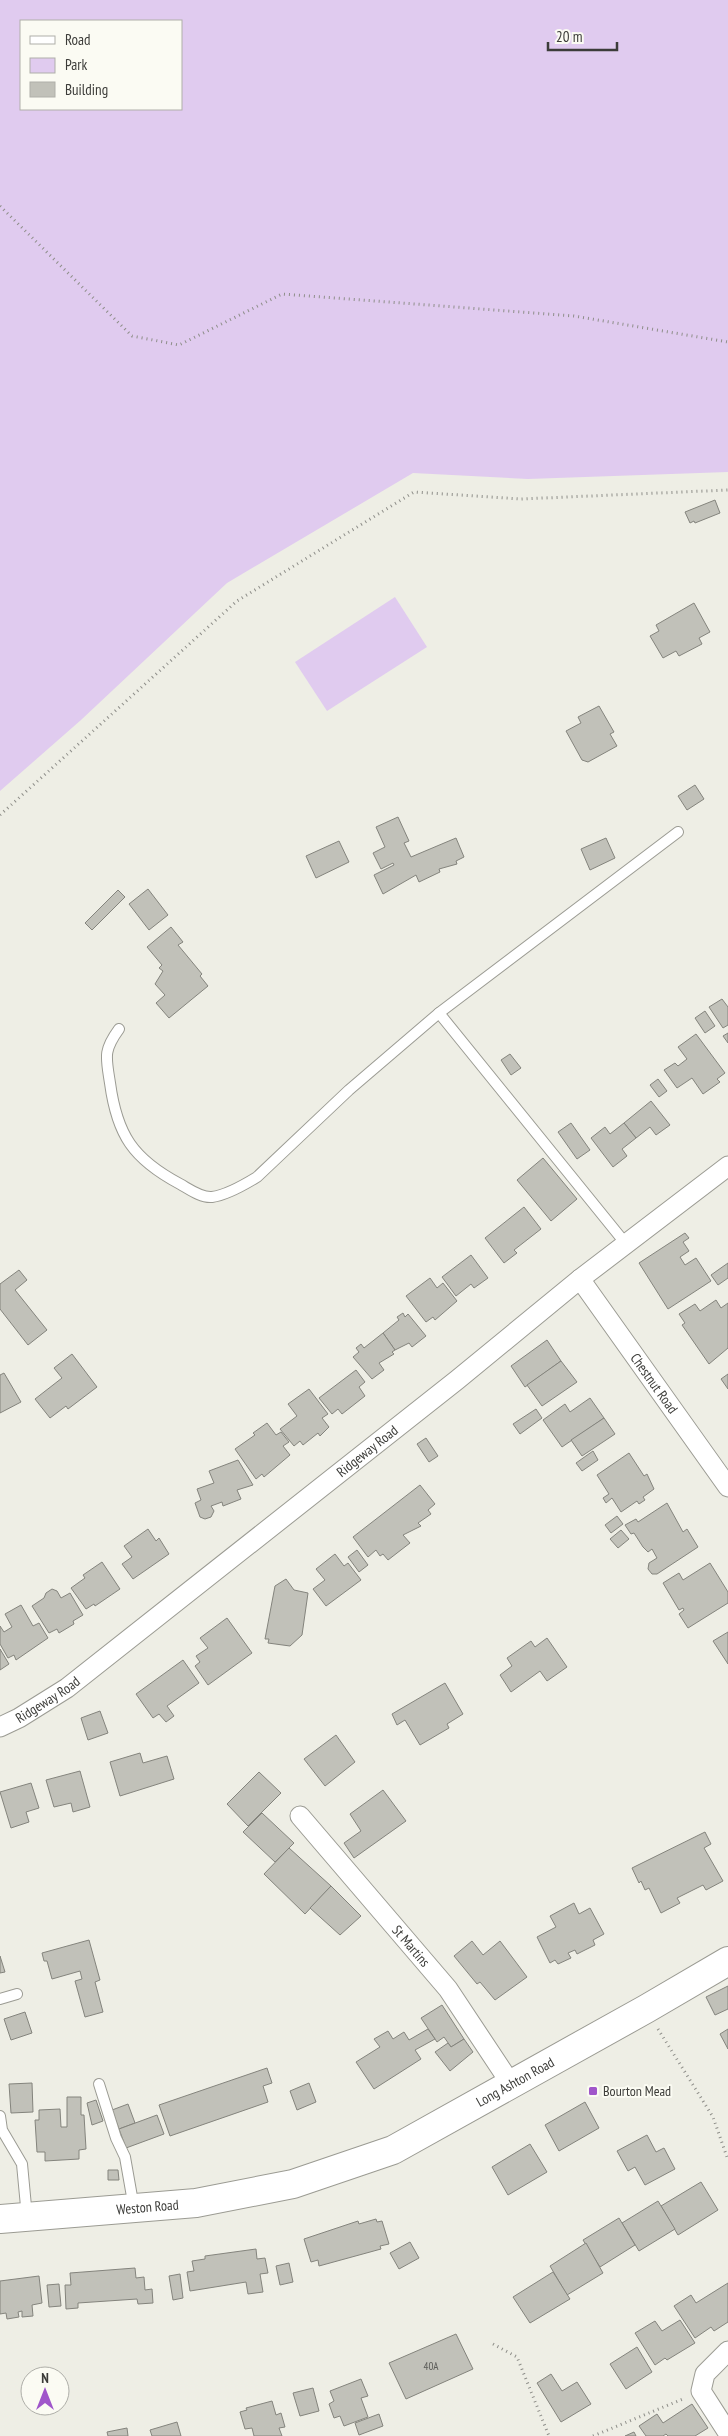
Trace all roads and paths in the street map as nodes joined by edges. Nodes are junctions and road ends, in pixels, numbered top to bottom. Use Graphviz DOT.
graph roads {
  1 [pos="0,206"];
  2 [pos="728,342"];
  3 [pos="728,490"];
  4 [pos="0,815"];
  5 [pos="678,832"];
  6 [pos="439,1013"];
  7 [pos="119,1029"];
  8 [pos="728,1166"];
  9 [pos="626,1244"];
  10 [pos="580,1279"];
  11 [pos="728,1487"];
  12 [pos="0,1727"];
  13 [pos="300,1816"];
  14 [pos="728,1960"];
  15 [pos="17,1994"];
  16 [pos="0,1999"];
  17 [pos="646,2009"];
  18 [pos="99,2084"];
  19 [pos="511,2084"];
  20 [pos="0,2116"];
  21 [pos="728,2160"];
  22 [pos="293,2184"];
  23 [pos="134,2208"];
  24 [pos="27,2217"];
  25 [pos="0,2219"];
  26 [pos="493,2344"];
  27 [pos="728,2351"];
  28 [pos="701,2391"];
  29 [pos="728,2433"];
  30 [pos="549,2436"];
  31 [pos="593,2436"];
  1 -- 2 [label="path"];
  3 -- 4 [label="path"];
  5 -- 6 [label="lane"];
  6 -- 7 [label="lane"];
  6 -- 9 [label="lane"];
  8 -- 9 [label="street, Ridgeway Road"];
  9 -- 10 [label="street, Ridgeway Road"];
  10 -- 11 [label="street, Chestnut Road"];
  10 -- 12 [label="street, Ridgeway Road"];
  13 -- 19 [label="street, St Martins"];
  14 -- 17 [label="street, Long Ashton Road"];
  15 -- 16 [label="lane"];
  17 -- 19 [label="street, Long Ashton Road"];
  17 -- 21 [label="path"];
  18 -- 23 [label="lane"];
  19 -- 22 [label="street, Long Ashton Road"];
  20 -- 24 [label="lane"];
  22 -- 23 [label="street, Weston Road"];
  23 -- 24 [label="street, Weston Road"];
  24 -- 25 [label="street, Weston Road"];
  26 -- 30 [label="path"];
  27 -- 28 [label="street"];
  28 -- 29 [label="street"];
  28 -- 31 [label="path"];
}
